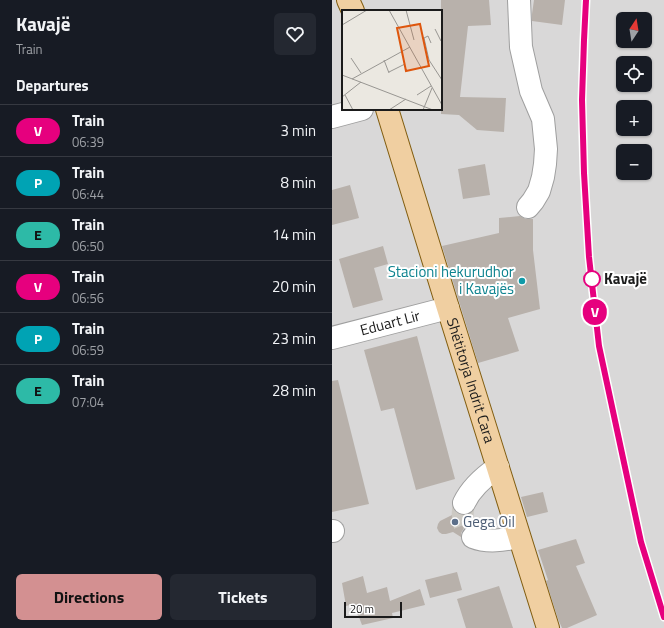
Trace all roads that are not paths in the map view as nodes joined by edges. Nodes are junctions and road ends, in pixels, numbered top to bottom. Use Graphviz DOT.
graph roads {
  1 [pos="348,0"];
  2 [pos="520,9"];
  3 [pos="353,10"];
  4 [pos="358,110"];
  5 [pos="387,110"];
  6 [pos="332,117"];
  7 [pos="528,207"];
  8 [pos="448,308"];
  9 [pos="332,338"];
  10 [pos="498,467"];
  11 [pos="464,503"];
  12 [pos="473,537"];
  13 [pos="520,537"];
  14 [pos="548,628"];
  1 -- 3 [label="main road"];
  2 -- 7 [label="street"];
  4 -- 6 [label="street"];
  5 -- 8 [label="main road, Shëtitorja Indrit Cara"];
  8 -- 9 [label="street, Eduart Lir"];
  8 -- 10 [label="main road, Shëtitorja Indrit Cara"];
  10 -- 11 [label="street"];
  10 -- 13 [label="main road, Shëtitorja Indrit Cara"];
  12 -- 13 [label="street"];
  13 -- 14 [label="main road, Shëtitorja Indrit Cara"];
}
